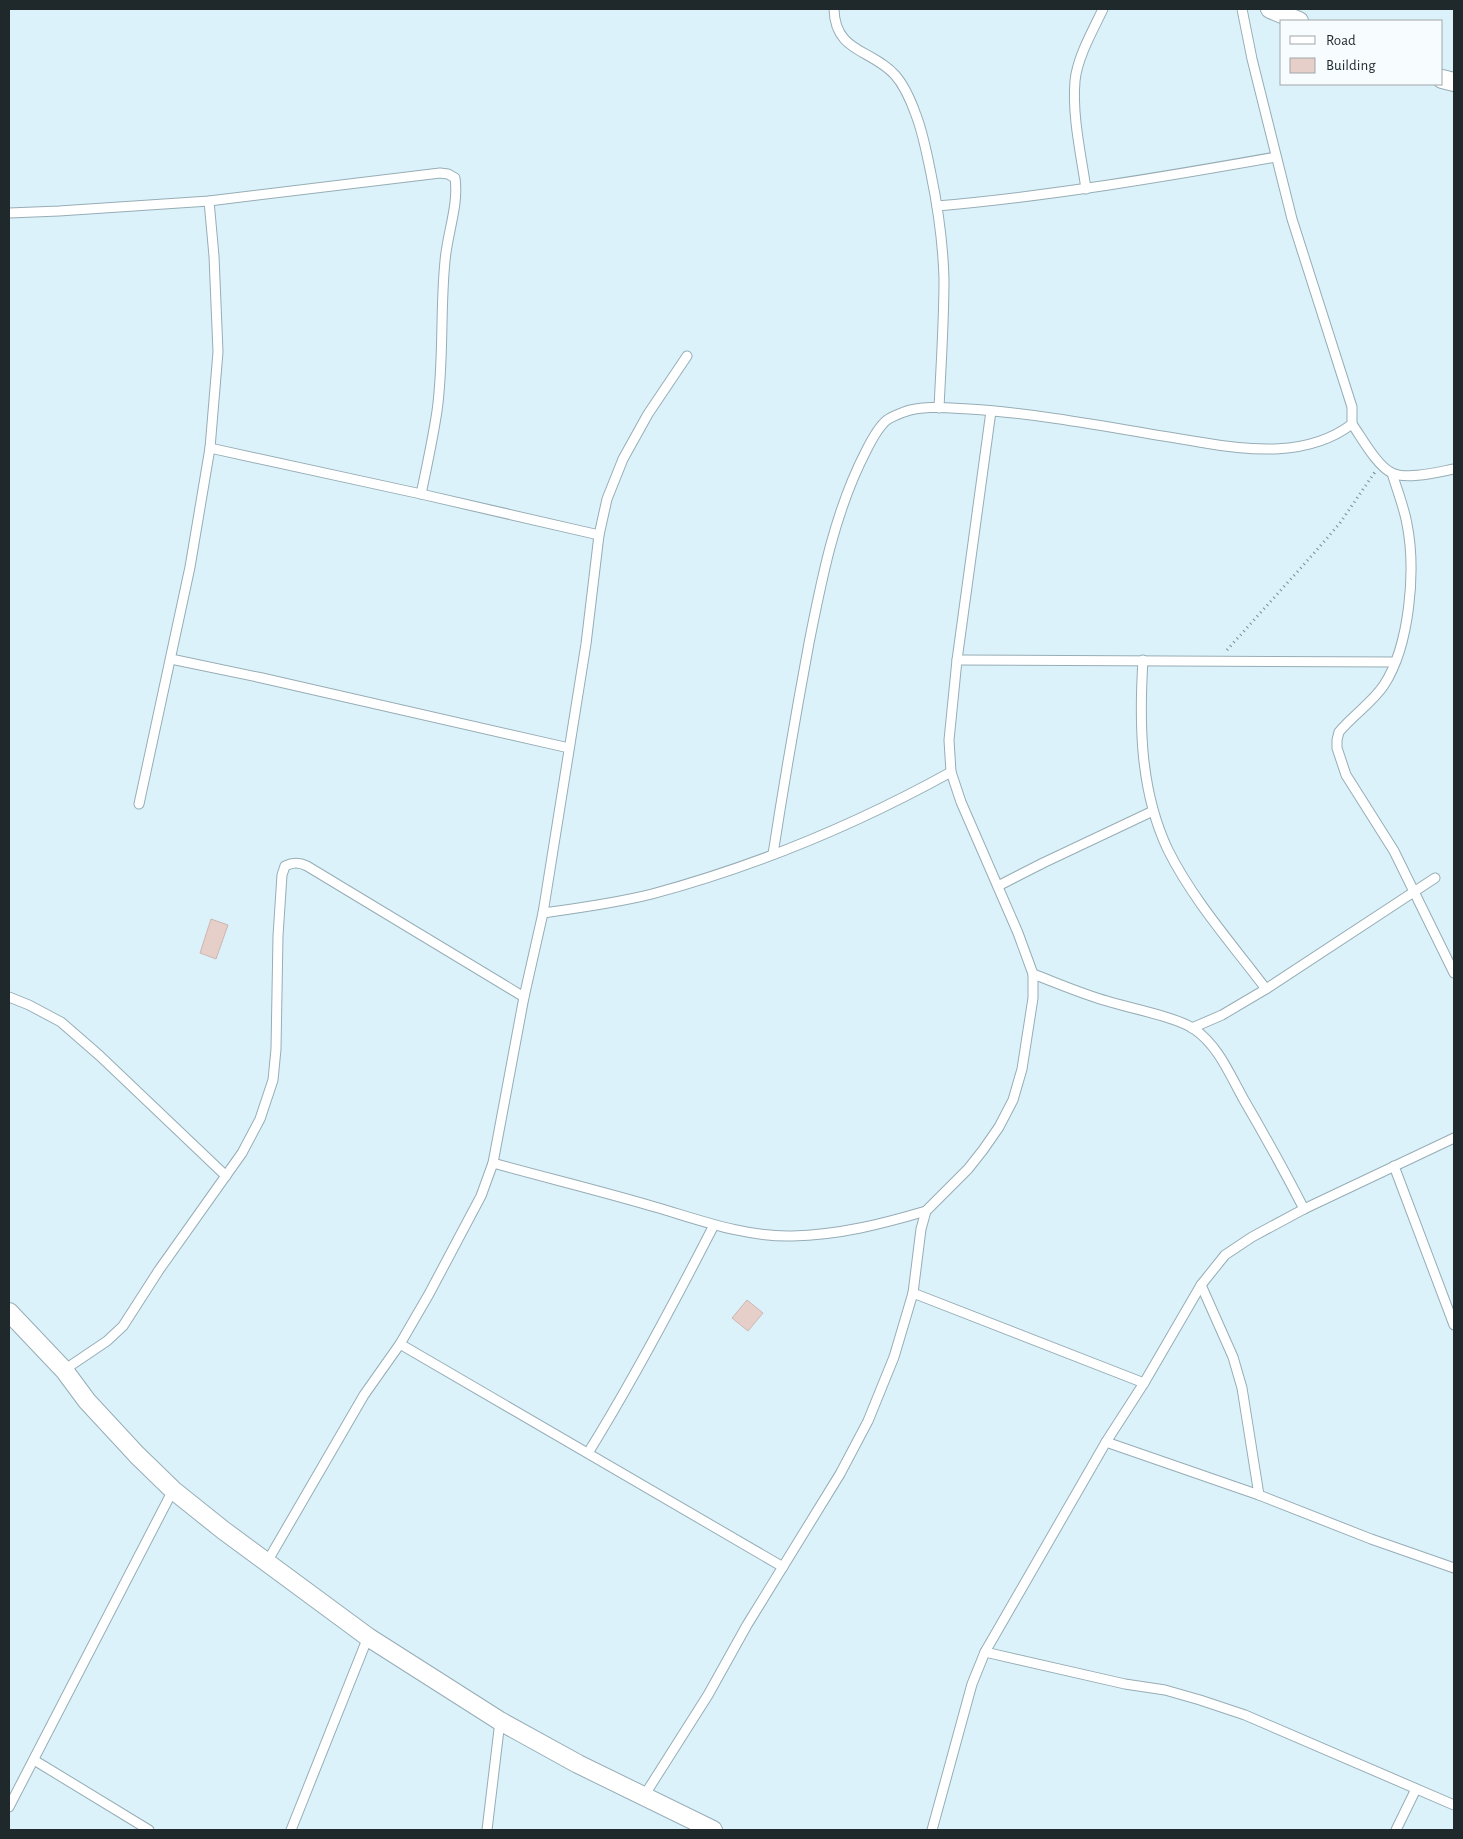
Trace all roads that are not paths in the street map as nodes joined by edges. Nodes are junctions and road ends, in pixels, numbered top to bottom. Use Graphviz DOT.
graph roads {
  1 [pos="834,9"];
  2 [pos="1103,9"];
  3 [pos="1242,9"];
  4 [pos="1273,9"];
  5 [pos="1297,20"];
  6 [pos="1276,156"];
  7 [pos="1086,189"];
  8 [pos="209,201"];
  9 [pos="937,206"];
  10 [pos="9,213"];
  11 [pos="687,356"];
  12 [pos="939,408"];
  13 [pos="992,411"];
  14 [pos="1352,424"];
  15 [pos="210,448"];
  16 [pos="1454,469"];
  17 [pos="1392,473"];
  18 [pos="421,494"];
  19 [pos="599,536"];
  20 [pos="171,659"];
  21 [pos="957,660"];
  22 [pos="1143,660"];
  23 [pos="1394,662"];
  24 [pos="569,748"];
  25 [pos="951,772"];
  26 [pos="139,804"];
  27 [pos="1153,811"];
  28 [pos="773,854"];
  29 [pos="1435,878"];
  30 [pos="998,886"];
  31 [pos="1414,891"];
  32 [pos="543,913"];
  33 [pos="1454,973"];
  34 [pos="1033,974"];
  35 [pos="1266,989"];
  36 [pos="9,997"];
  37 [pos="524,997"];
  38 [pos="1192,1028"];
  39 [pos="1454,1138"];
  40 [pos="493,1163"];
  41 [pos="1394,1166"];
  42 [pos="226,1176"];
  43 [pos="1304,1210"];
  44 [pos="926,1211"];
  45 [pos="714,1226"];
  46 [pos="1200,1285"];
  47 [pos="913,1293"];
  48 [pos="9,1312"];
  49 [pos="1454,1325"];
  50 [pos="400,1344"];
  51 [pos="64,1370"];
  52 [pos="1144,1383"];
  53 [pos="1106,1442"];
  54 [pos="588,1454"];
  55 [pos="174,1490"];
  56 [pos="1259,1495"];
  57 [pos="267,1562"];
  58 [pos="782,1567"];
  59 [pos="1454,1568"];
  60 [pos="368,1637"];
  61 [pos="985,1652"];
  62 [pos="500,1721"];
  63 [pos="34,1760"];
  64 [pos="1416,1789"];
  65 [pos="644,1796"];
  66 [pos="1454,1805"];
  67 [pos="9,1807"];
  68 [pos="150,1830"];
  69 [pos="291,1830"];
  70 [pos="487,1830"];
  71 [pos="713,1830"];
  72 [pos="932,1830"];
  73 [pos="1396,1830"];
  1 -- 9 [label="lane"];
  2 -- 7 [label="lane"];
  3 -- 6 [label="lane"];
  4 -- 5 [label="street"];
  6 -- 7 [label="lane"];
  6 -- 14 [label="lane"];
  7 -- 9 [label="lane"];
  8 -- 10 [label="lane"];
  8 -- 15 [label="lane"];
  8 -- 18 [label="lane"];
  9 -- 12 [label="lane"];
  11 -- 19 [label="lane"];
  12 -- 13 [label="lane"];
  12 -- 28 [label="lane"];
  13 -- 14 [label="lane"];
  13 -- 21 [label="lane"];
  14 -- 17 [label="lane"];
  15 -- 18 [label="lane"];
  15 -- 20 [label="lane"];
  16 -- 17 [label="lane"];
  17 -- 23 [label="lane"];
  18 -- 19 [label="lane"];
  19 -- 24 [label="lane"];
  20 -- 24 [label="lane"];
  20 -- 26 [label="lane"];
  21 -- 22 [label="lane"];
  21 -- 25 [label="lane"];
  22 -- 23 [label="lane"];
  22 -- 27 [label="lane"];
  23 -- 31 [label="lane"];
  24 -- 32 [label="lane"];
  25 -- 28 [label="lane"];
  25 -- 30 [label="lane"];
  27 -- 30 [label="lane"];
  27 -- 35 [label="lane"];
  28 -- 32 [label="lane"];
  29 -- 31 [label="lane"];
  30 -- 34 [label="lane"];
  31 -- 33 [label="lane"];
  31 -- 35 [label="lane"];
  32 -- 37 [label="lane"];
  34 -- 38 [label="lane"];
  34 -- 44 [label="lane"];
  35 -- 38 [label="lane"];
  36 -- 42 [label="lane"];
  37 -- 40 [label="lane"];
  37 -- 42 [label="lane"];
  38 -- 43 [label="lane"];
  39 -- 41 [label="lane"];
  40 -- 45 [label="lane"];
  40 -- 50 [label="lane"];
  41 -- 43 [label="lane"];
  41 -- 49 [label="lane"];
  42 -- 51 [label="lane"];
  43 -- 46 [label="lane"];
  44 -- 45 [label="lane"];
  44 -- 47 [label="lane"];
  45 -- 54 [label="lane"];
  46 -- 52 [label="lane"];
  46 -- 56 [label="lane"];
  47 -- 52 [label="lane"];
  47 -- 58 [label="lane"];
  48 -- 51 [label="street"];
  50 -- 54 [label="lane"];
  50 -- 57 [label="lane"];
  51 -- 55 [label="street"];
  52 -- 53 [label="lane"];
  53 -- 56 [label="lane"];
  53 -- 61 [label="lane"];
  54 -- 58 [label="lane"];
  55 -- 57 [label="street"];
  55 -- 63 [label="lane"];
  56 -- 59 [label="lane"];
  57 -- 60 [label="street"];
  58 -- 65 [label="lane"];
  60 -- 62 [label="street"];
  60 -- 69 [label="lane"];
  61 -- 64 [label="lane"];
  61 -- 72 [label="lane"];
  62 -- 65 [label="street"];
  62 -- 70 [label="lane"];
  63 -- 67 [label="lane"];
  63 -- 68 [label="lane"];
  64 -- 66 [label="lane"];
  64 -- 73 [label="lane"];
  65 -- 71 [label="street"];
}
